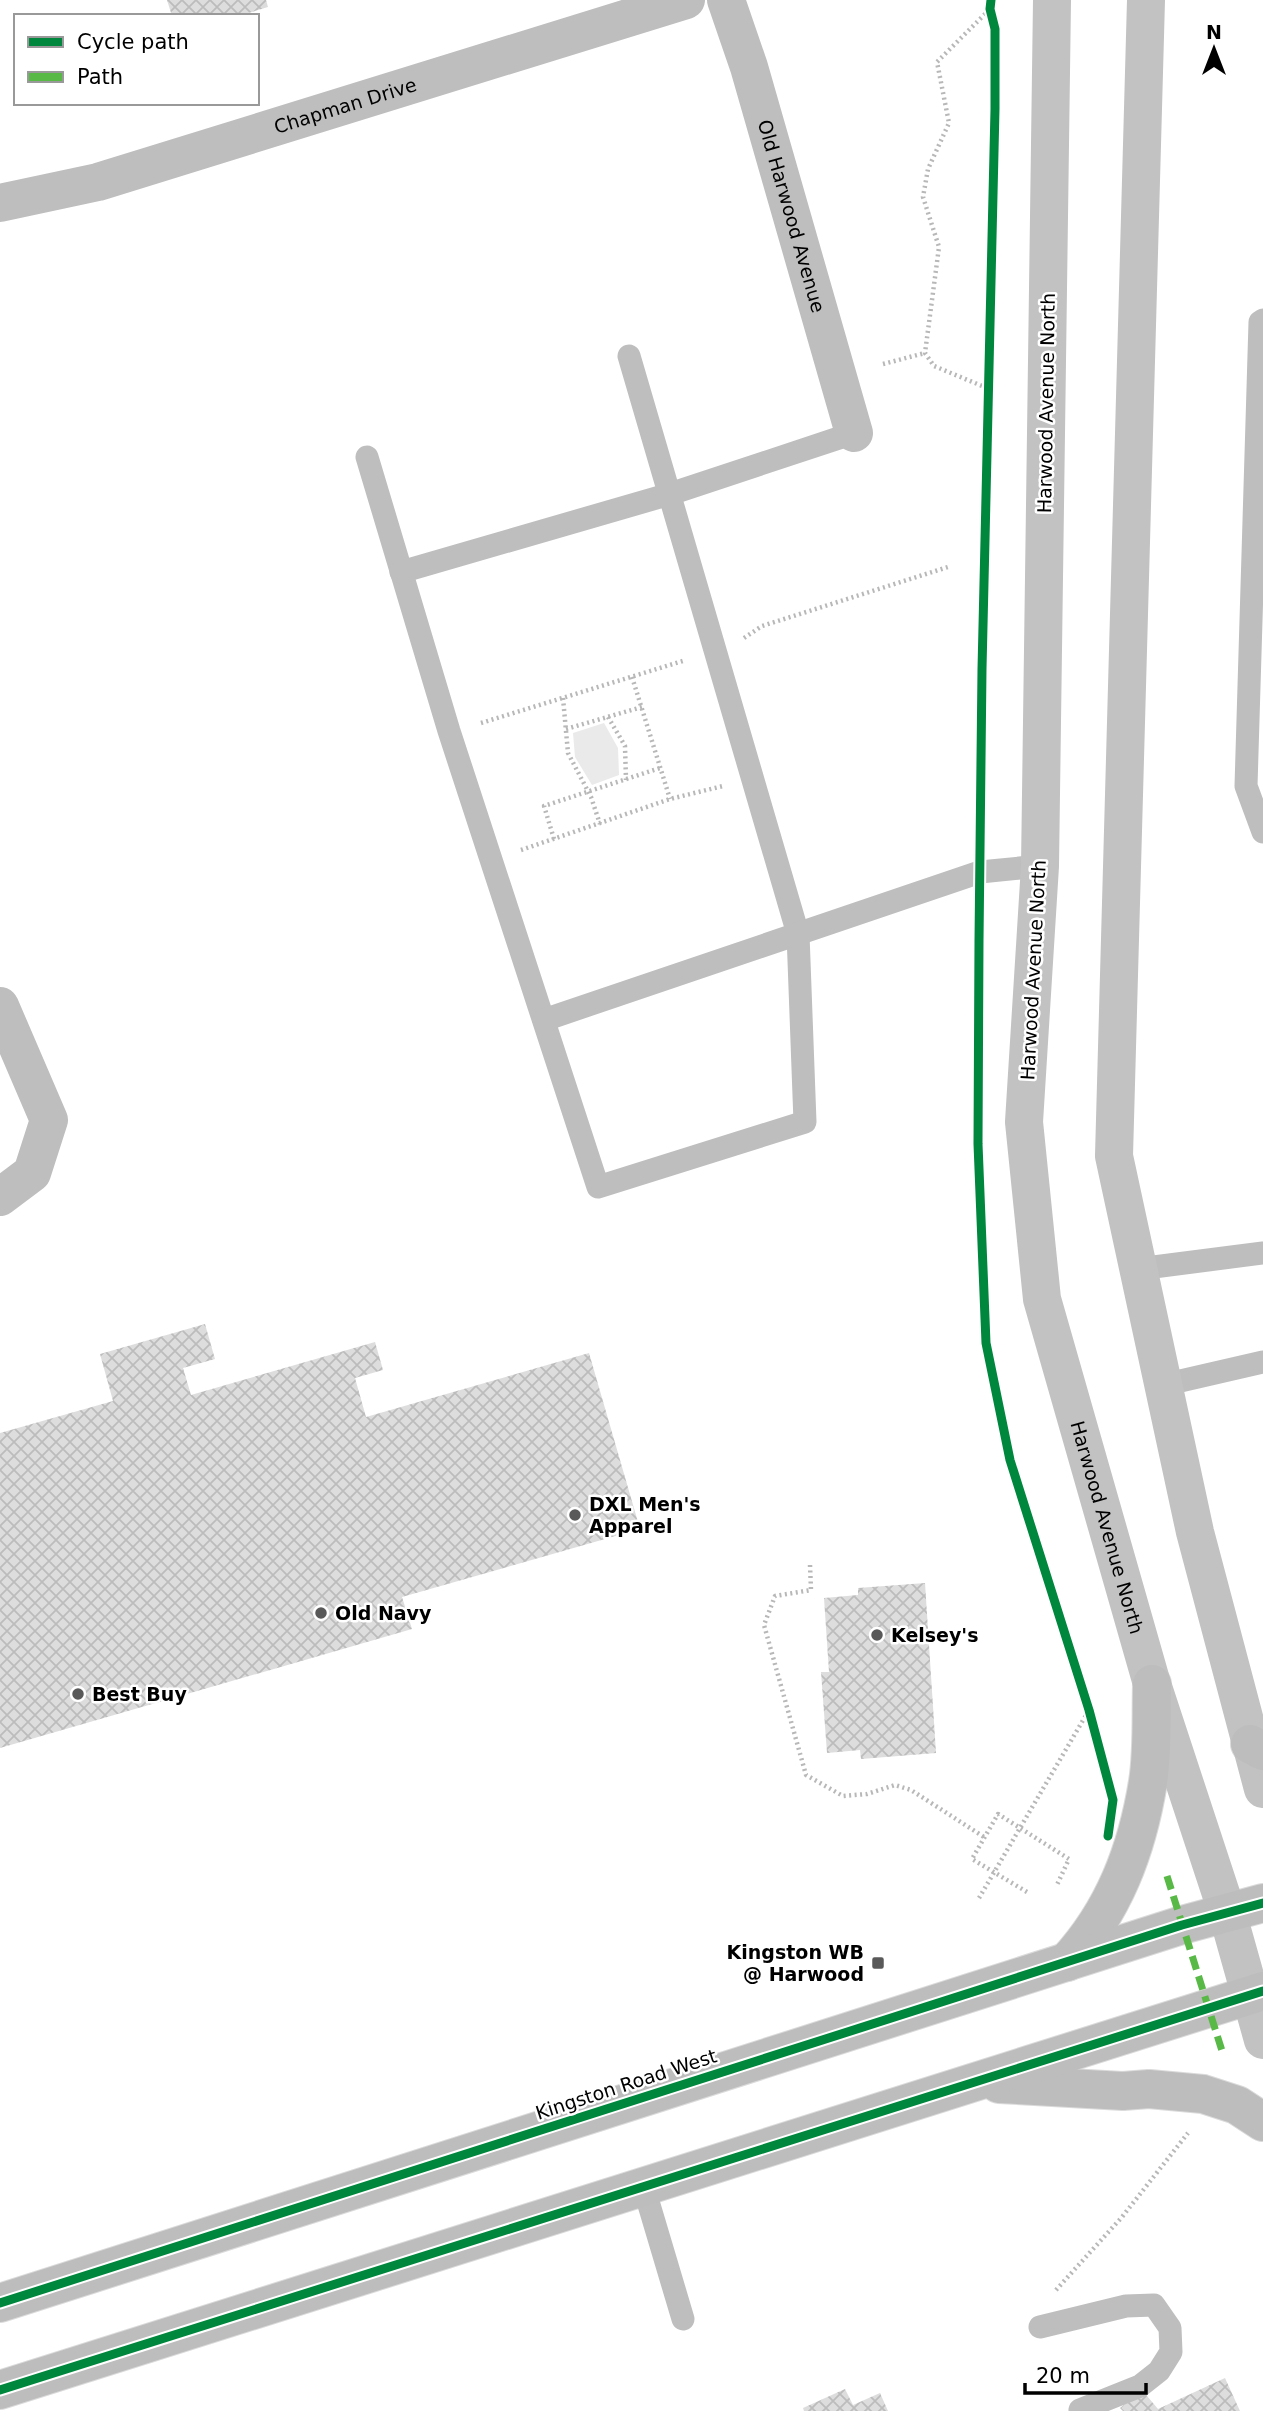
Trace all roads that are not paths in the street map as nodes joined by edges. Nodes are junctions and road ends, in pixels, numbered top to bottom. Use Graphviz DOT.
graph roads {
  1 [pos="686,0"];
  2 [pos="726,0"];
  3 [pos="1052,0"];
  4 [pos="1146,0"];
  5 [pos="0,203"];
  6 [pos="1263,320"];
  7 [pos="629,356"];
  8 [pos="854,432"];
  9 [pos="367,457"];
  10 [pos="670,494"];
  11 [pos="401,572"];
  12 [pos="1263,832"];
  13 [pos="1040,866"];
  14 [pos="798,934"];
  15 [pos="0,1006"];
  16 [pos="544,1020"];
  17 [pos="0,1197"];
  18 [pos="1263,1253"];
  19 [pos="1138,1269"];
  20 [pos="1263,1362"];
  21 [pos="1163,1385"];
  22 [pos="1152,1684"];
  23 [pos="1257,1747"];
  24 [pos="1263,1789"];
  25 [pos="1263,1903"];
  26 [pos="1227,1912"];
  27 [pos="1068,1962"];
  28 [pos="1257,1992"];
  29 [pos="1263,2040"];
  30 [pos="976,2082"];
  31 [pos="1263,2122"];
  32 [pos="644,2188"];
  33 [pos="0,2303"];
  34 [pos="683,2319"];
  35 [pos="1040,2327"];
  36 [pos="0,2390"];
  37 [pos="1080,2410"];
  1 -- 5 [label="street, Chapman Drive"];
  2 -- 8 [label="street, Old Harwood Avenue"];
  3 -- 13 [label="main road, Harwood Avenue North"];
  4 -- 19 [label="main road"];
  6 -- 12 [label="lane"];
  7 -- 10 [label="lane"];
  8 -- 10 [label="lane"];
  9 -- 11 [label="lane"];
  10 -- 11 [label="lane"];
  10 -- 14 [label="lane"];
  11 -- 16 [label="lane"];
  13 -- 14 [label="lane"];
  13 -- 22 [label="main road, Harwood Avenue North"];
  14 -- 16 [label="lane"];
  14 -- 16 [label="lane"];
  15 -- 17 [label="street"];
  18 -- 19 [label="lane"];
  19 -- 21 [label="main road"];
  20 -- 21 [label="lane"];
  21 -- 23 [label="main road"];
  22 -- 26 [label="main road, Harwood Avenue North"];
  22 -- 27 [label="main road"];
  23 -- 24 [label="main road"];
  25 -- 26 [label="main road, Kingston Road West"];
  26 -- 27 [label="main road, Kingston Road West"];
  26 -- 28 [label="main road, Harwood Avenue North"];
  27 -- 33 [label="main road, Kingston Road West"];
  28 -- 29 [label="main road, Harwood Avenue North"];
  28 -- 30 [label="main road"];
  30 -- 31 [label="main road"];
  30 -- 32 [label="main road"];
  32 -- 34 [label="lane"];
  32 -- 36 [label="main road"];
  35 -- 37 [label="lane"];
}
